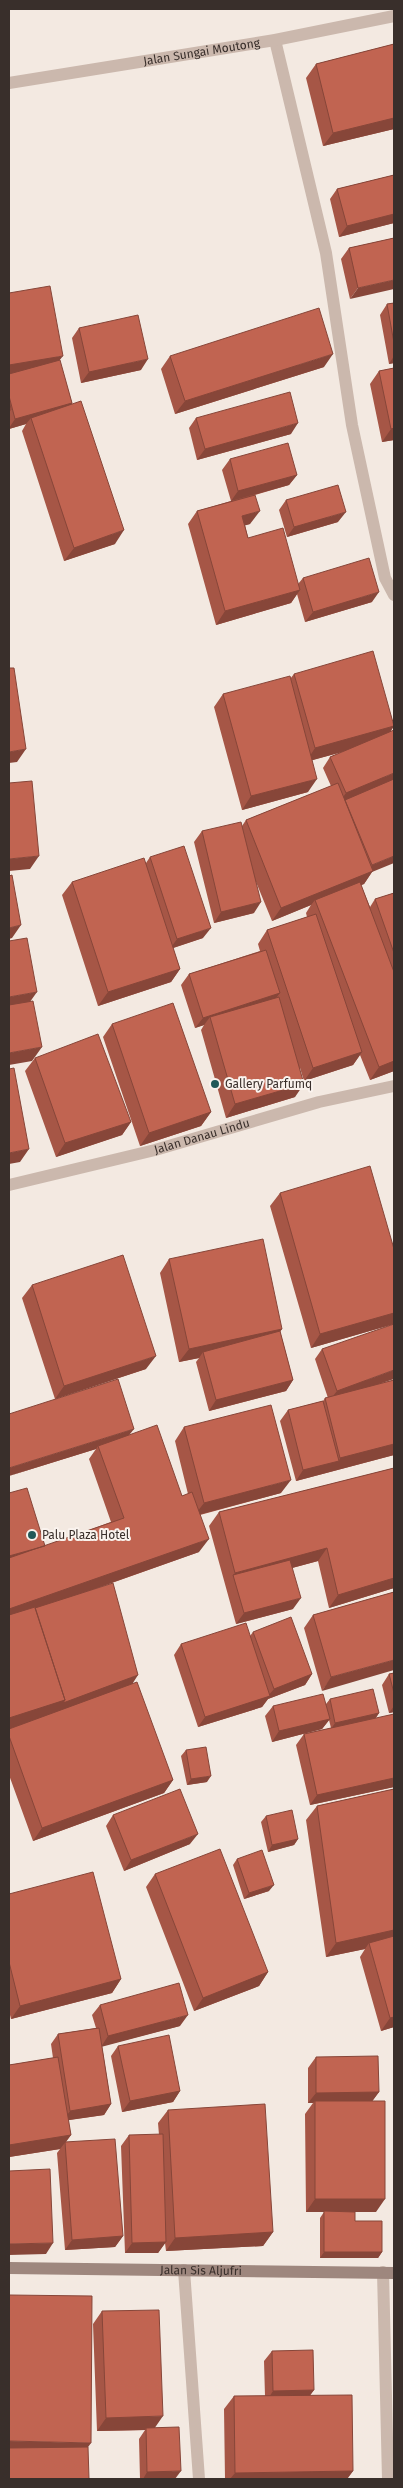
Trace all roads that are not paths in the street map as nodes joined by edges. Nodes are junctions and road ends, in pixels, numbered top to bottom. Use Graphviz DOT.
graph roads {
  1 [pos="394,16"];
  2 [pos="275,40"];
  3 [pos="9,84"];
  4 [pos="394,595"];
  5 [pos="394,1086"];
  6 [pos="9,1185"];
  7 [pos="9,2268"];
  8 [pos="184,2270"];
  9 [pos="388,2272"];
  10 [pos="199,2479"];
  11 [pos="388,2479"];
  1 -- 2 [label="street, Jalan Sungai Moutong"];
  2 -- 3 [label="street, Jalan Sungai Moutong"];
  2 -- 4 [label="street"];
  5 -- 6 [label="street, Jalan Danau Lindu"];
  7 -- 8 [label="main road, Jalan Sis Aljufri"];
  8 -- 9 [label="main road, Jalan Sis Aljufri"];
  8 -- 10 [label="street"];
  9 -- 11 [label="street"];
}
